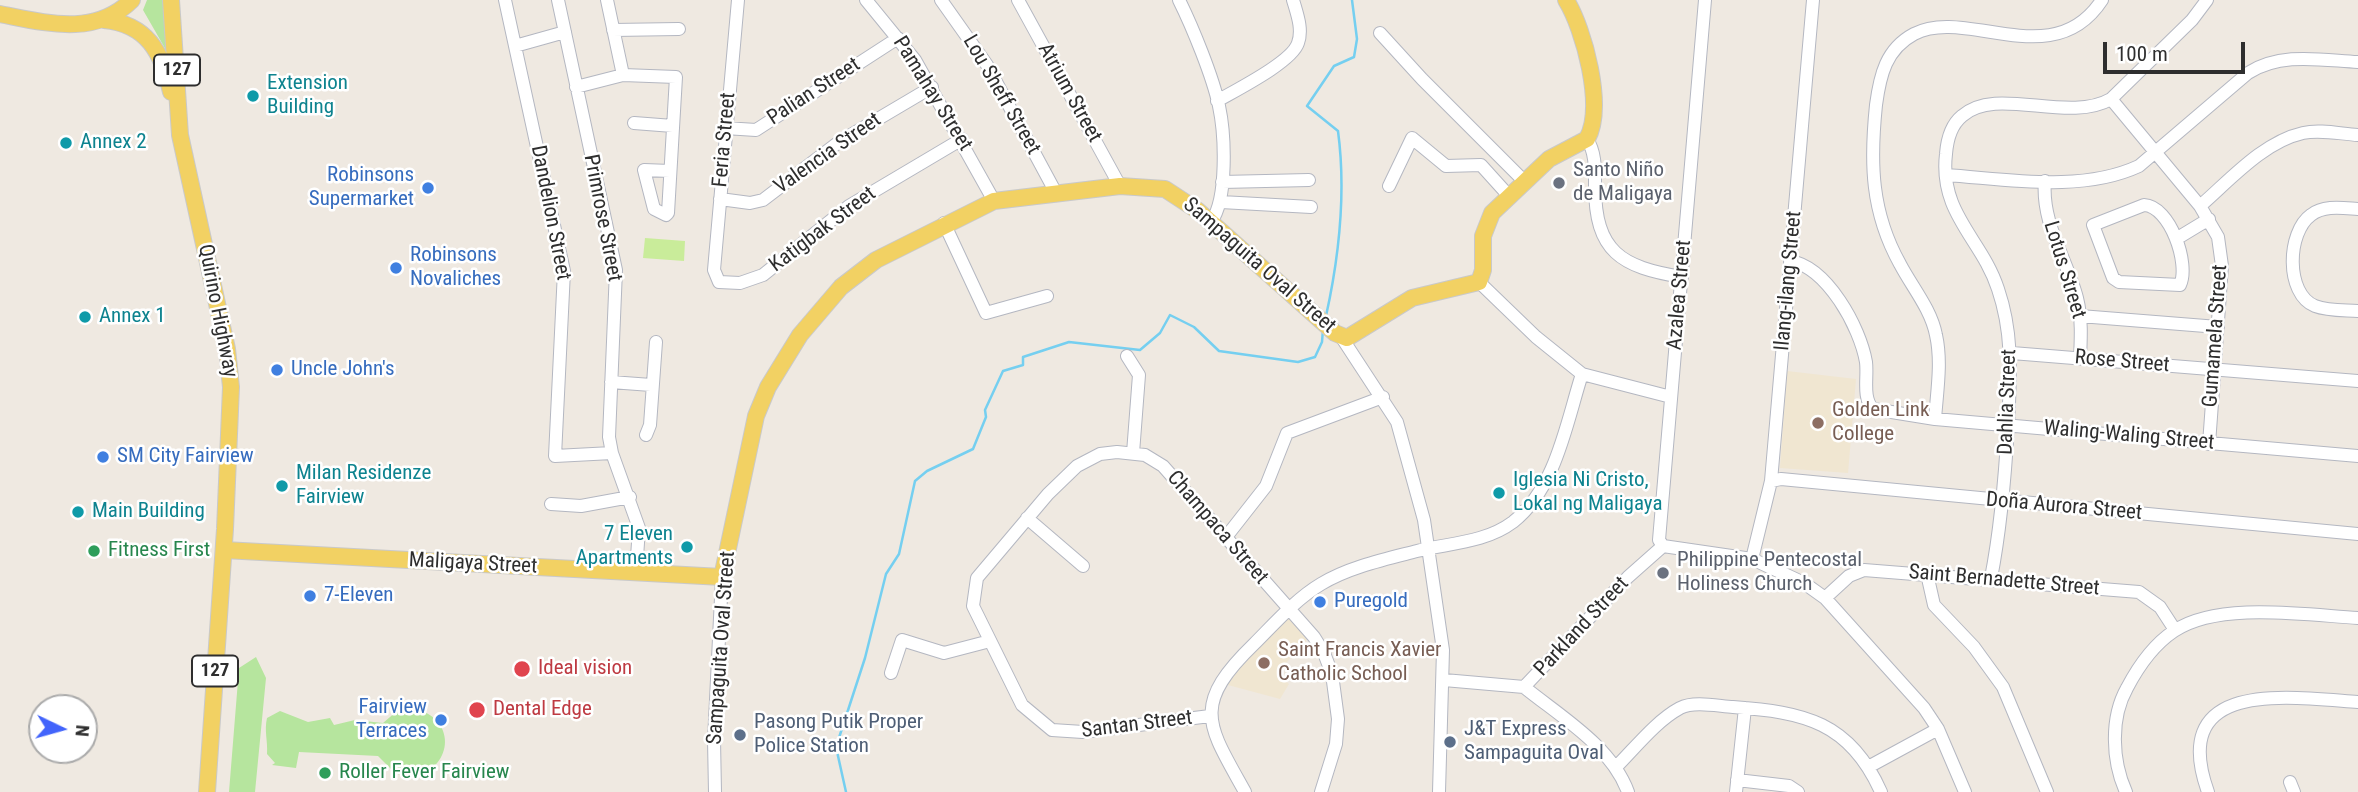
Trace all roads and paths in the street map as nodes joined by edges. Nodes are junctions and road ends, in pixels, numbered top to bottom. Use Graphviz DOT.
graph roads {
  1 [pos="132,0"];
  2 [pos="171,0"];
  3 [pos="505,0"];
  4 [pos="558,0"];
  5 [pos="607,0"];
  6 [pos="738,0"];
  7 [pos="866,0"];
  8 [pos="942,0"];
  9 [pos="1018,0"];
  10 [pos="1179,0"];
  11 [pos="1293,0"];
  12 [pos="1566,0"];
  13 [pos="1705,0"];
  14 [pos="1812,0"];
  15 [pos="2102,0"];
  16 [pos="2207,0"];
  17 [pos="0,14"];
  18 [pos="104,20"];
  19 [pos="679,29"];
  20 [pos="613,30"];
  21 [pos="565,32"];
  22 [pos="1380,33"];
  23 [pos="898,37"];
  24 [pos="515,46"];
  25 [pos="2358,62"];
  26 [pos="623,75"];
  27 [pos="576,87"];
  28 [pos="932,87"];
  29 [pos="2110,99"];
  30 [pos="1217,101"];
  31 [pos="634,124"];
  32 [pos="673,126"];
  33 [pos="725,128"];
  34 [pos="180,135"];
  35 [pos="2358,135"];
  36 [pos="962,139"];
  37 [pos="1587,139"];
  38 [pos="2154,153"];
  39 [pos="670,171"];
  40 [pos="1946,175"];
  41 [pos="1309,180"];
  42 [pos="1524,181"];
  43 [pos="2045,181"];
  44 [pos="1222,182"];
  45 [pos="1120,186"];
  46 [pos="1389,186"];
  47 [pos="1056,192"];
  48 [pos="1509,196"];
  49 [pos="993,197"];
  50 [pos="720,199"];
  51 [pos="1221,202"];
  52 [pos="2200,206"];
  53 [pos="1311,207"];
  54 [pos="2358,209"];
  55 [pos="2210,219"];
  56 [pos="1212,222"];
  57 [pos="944,223"];
  58 [pos="2176,239"];
  59 [pos="1790,261"];
  60 [pos="1682,277"];
  61 [pos="716,280"];
  62 [pos="1479,282"];
  63 [pos="1047,296"];
  64 [pos="2358,311"];
  65 [pos="2080,316"];
  66 [pos="2218,327"];
  67 [pos="1342,338"];
  68 [pos="656,342"];
  69 [pos="2012,353"];
  70 [pos="1127,356"];
  71 [pos="2080,358"];
  72 [pos="2215,369"];
  73 [pos="1582,374"];
  74 [pos="2358,381"];
  75 [pos="611,382"];
  76 [pos="651,385"];
  77 [pos="1383,397"];
  78 [pos="1671,397"];
  79 [pos="1934,419"];
  80 [pos="2008,426"];
  81 [pos="646,435"];
  82 [pos="2209,444"];
  83 [pos="612,453"];
  84 [pos="1133,453"];
  85 [pos="2358,456"];
  86 [pos="1771,481"];
  87 [pos="630,497"];
  88 [pos="2004,502"];
  89 [pos="551,503"];
  90 [pos="1027,518"];
  91 [pos="2358,534"];
  92 [pos="1226,537"];
  93 [pos="1663,546"];
  94 [pos="1429,549"];
  95 [pos="224,550"];
  96 [pos="1752,559"];
  97 [pos="1083,566"];
  98 [pos="631,572"];
  99 [pos="1927,574"];
  100 [pos="722,577"];
  101 [pos="1991,578"];
  102 [pos="1825,598"];
  103 [pos="1289,609"];
  104 [pos="2358,618"];
  105 [pos="2175,630"];
  106 [pos="990,641"];
  107 [pos="891,673"];
  108 [pos="1444,680"];
  109 [pos="1524,687"];
  110 [pos="2358,702"];
  111 [pos="1745,708"];
  112 [pos="1210,716"];
  113 [pos="1938,729"];
  114 [pos="1870,766"];
  115 [pos="1616,767"];
  116 [pos="1737,786"];
  117 [pos="207,792"];
  118 [pos="715,792"];
  119 [pos="1245,792"];
  120 [pos="1321,792"];
  121 [pos="1438,792"];
  122 [pos="1628,792"];
  123 [pos="1798,792"];
  124 [pos="1881,792"];
  125 [pos="1965,792"];
  126 [pos="2047,792"];
  127 [pos="2126,792"];
  128 [pos="2208,792"];
  1 -- 18 [label="main road"];
  2 -- 34 [label="main road, Quirino Highway / 127"];
  3 -- 24 [label="street, Dandelion Street"];
  4 -- 21 [label="street, Primrose Street"];
  5 -- 20 [label="street"];
  6 -- 33 [label="street, Feria Street"];
  7 -- 23 [label="street, Pamahay Street"];
  8 -- 47 [label="street, Lou Sheff Street"];
  9 -- 45 [label="street, Atrium Street"];
  10 -- 30 [label="street"];
  11 -- 30 [label="street"];
  12 -- 37 [label="main road"];
  13 -- 60 [label="street, Azalea Street"];
  14 -- 59 [label="street, Ilang-ilang Street"];
  15 -- 79 [label="street"];
  16 -- 29 [label="street, Dahlia Street"];
  17 -- 18 [label="main road"];
  18 -- 34 [label="main road"];
  19 -- 20 [label="street"];
  20 -- 26 [label="street"];
  21 -- 24 [label="street"];
  21 -- 27 [label="street, Primrose Street"];
  22 -- 42 [label="street"];
  23 -- 28 [label="street, Pamahay Street"];
  23 -- 33 [label="street, Palian Street"];
  24 -- 83 [label="street, Dandelion Street"];
  25 -- 38 [label="street"];
  26 -- 27 [label="street"];
  26 -- 32 [label="street"];
  27 -- 75 [label="street, Primrose Street"];
  28 -- 36 [label="street, Pamahay Street"];
  28 -- 50 [label="street, Valencia Street"];
  29 -- 38 [label="street, Gumamela Street"];
  29 -- 40 [label="street, Dahlia Street"];
  30 -- 44 [label="street"];
  31 -- 32 [label="street"];
  32 -- 39 [label="street"];
  33 -- 50 [label="street, Feria Street"];
  34 -- 95 [label="main road, Quirino Highway / 127"];
  35 -- 52 [label="street"];
  36 -- 49 [label="street, Pamahay Street"];
  36 -- 61 [label="street, Katigbak Street"];
  37 -- 42 [label="main road"];
  37 -- 60 [label="street"];
  38 -- 43 [label="street"];
  38 -- 52 [label="street, Gumamela Street"];
  40 -- 43 [label="street"];
  40 -- 69 [label="street, Dahlia Street"];
  41 -- 44 [label="street"];
  42 -- 48 [label="main road"];
  43 -- 65 [label="street, Lotus Street"];
  44 -- 51 [label="street"];
  45 -- 47 [label="main road, Sampaguita Oval Street"];
  45 -- 56 [label="main road, Sampaguita Oval Street"];
  46 -- 48 [label="street"];
  47 -- 49 [label="main road, Sampaguita Oval Street"];
  48 -- 62 [label="main road"];
  49 -- 57 [label="main road, Sampaguita Oval Street"];
  50 -- 61 [label="street, Feria Street"];
  51 -- 53 [label="street"];
  51 -- 56 [label="street"];
  52 -- 55 [label="street, Gumamela Street"];
  54 -- 64 [label="street"];
  55 -- 58 [label="street"];
  55 -- 66 [label="street, Gumamela Street"];
  56 -- 67 [label="main road, Sampaguita Oval Street"];
  57 -- 63 [label="street"];
  57 -- 100 [label="main road, Sampaguita Oval Street"];
  58 -- 58 [label="street"];
  59 -- 79 [label="street, Waling-Waling Street"];
  59 -- 86 [label="street, Ilang-ilang Street"];
  60 -- 78 [label="street, Azalea Street"];
  62 -- 67 [label="main road"];
  62 -- 73 [label="street"];
  65 -- 66 [label="street"];
  65 -- 71 [label="street, Lotus Street"];
  66 -- 72 [label="street, Gumamela Street"];
  67 -- 77 [label="street, Sampaguita Oval Street"];
  68 -- 76 [label="street"];
  69 -- 71 [label="street, Rose Street"];
  69 -- 80 [label="street, Dahlia Street"];
  70 -- 84 [label="street"];
  71 -- 72 [label="street, Rose Street"];
  72 -- 74 [label="street, Rose Street"];
  72 -- 82 [label="street, Gumamela Street"];
  73 -- 78 [label="street"];
  73 -- 94 [label="street"];
  75 -- 76 [label="street"];
  75 -- 83 [label="street, Primrose Street"];
  76 -- 81 [label="street"];
  77 -- 92 [label="street"];
  77 -- 94 [label="street, Sampaguita Oval Street"];
  78 -- 93 [label="street, Azalea Street"];
  79 -- 80 [label="street, Waling-Waling Street"];
  80 -- 82 [label="street, Waling-Waling Street"];
  80 -- 88 [label="street, Dahlia Street"];
  82 -- 85 [label="street, Waling-Waling Street"];
  83 -- 87 [label="street, Primrose Street"];
  84 -- 90 [label="street, Champaca Street"];
  84 -- 92 [label="street, Champaca Street"];
  86 -- 88 [label="street, Doña Aurora Street"];
  86 -- 96 [label="street, Ilang-ilang Street"];
  87 -- 89 [label="street"];
  87 -- 98 [label="street, Primrose Street"];
  88 -- 91 [label="street, Doña Aurora Street"];
  88 -- 101 [label="street, Dahlia Street"];
  90 -- 97 [label="street"];
  90 -- 106 [label="street, Champaca Street"];
  92 -- 103 [label="street, Champaca Street"];
  93 -- 96 [label="street"];
  93 -- 109 [label="street, Parkland Street"];
  94 -- 103 [label="street"];
  94 -- 108 [label="street, Sampaguita Oval Street"];
  95 -- 98 [label="main road, Maligaya Street"];
  95 -- 117 [label="main road, Quirino Highway / 127"];
  96 -- 102 [label="street"];
  98 -- 100 [label="main road, Maligaya Street"];
  99 -- 101 [label="street, Saint Bernadette Street"];
  99 -- 102 [label="street, Saint Bernadette Street"];
  99 -- 126 [label="street"];
  100 -- 118 [label="street, Sampaguita Oval Street"];
  101 -- 105 [label="street, Saint Bernadette Street"];
  102 -- 113 [label="street"];
  103 -- 112 [label="street"];
  103 -- 120 [label="street, Champaca Street"];
  104 -- 105 [label="street"];
  105 -- 127 [label="street"];
  106 -- 107 [label="street"];
  106 -- 112 [label="street, Santan Street"];
  108 -- 109 [label="street, Parkland Street"];
  108 -- 121 [label="street, Sampaguita Oval Street"];
  109 -- 115 [label="street"];
  110 -- 128 [label="street"];
  111 -- 114 [label="street"];
  111 -- 115 [label="street"];
  111 -- 116 [label="street"];
  112 -- 119 [label="street"];
  113 -- 114 [label="street"];
  113 -- 125 [label="street"];
  114 -- 124 [label="street"];
  115 -- 122 [label="street"];
  116 -- 123 [label="street"];
}
